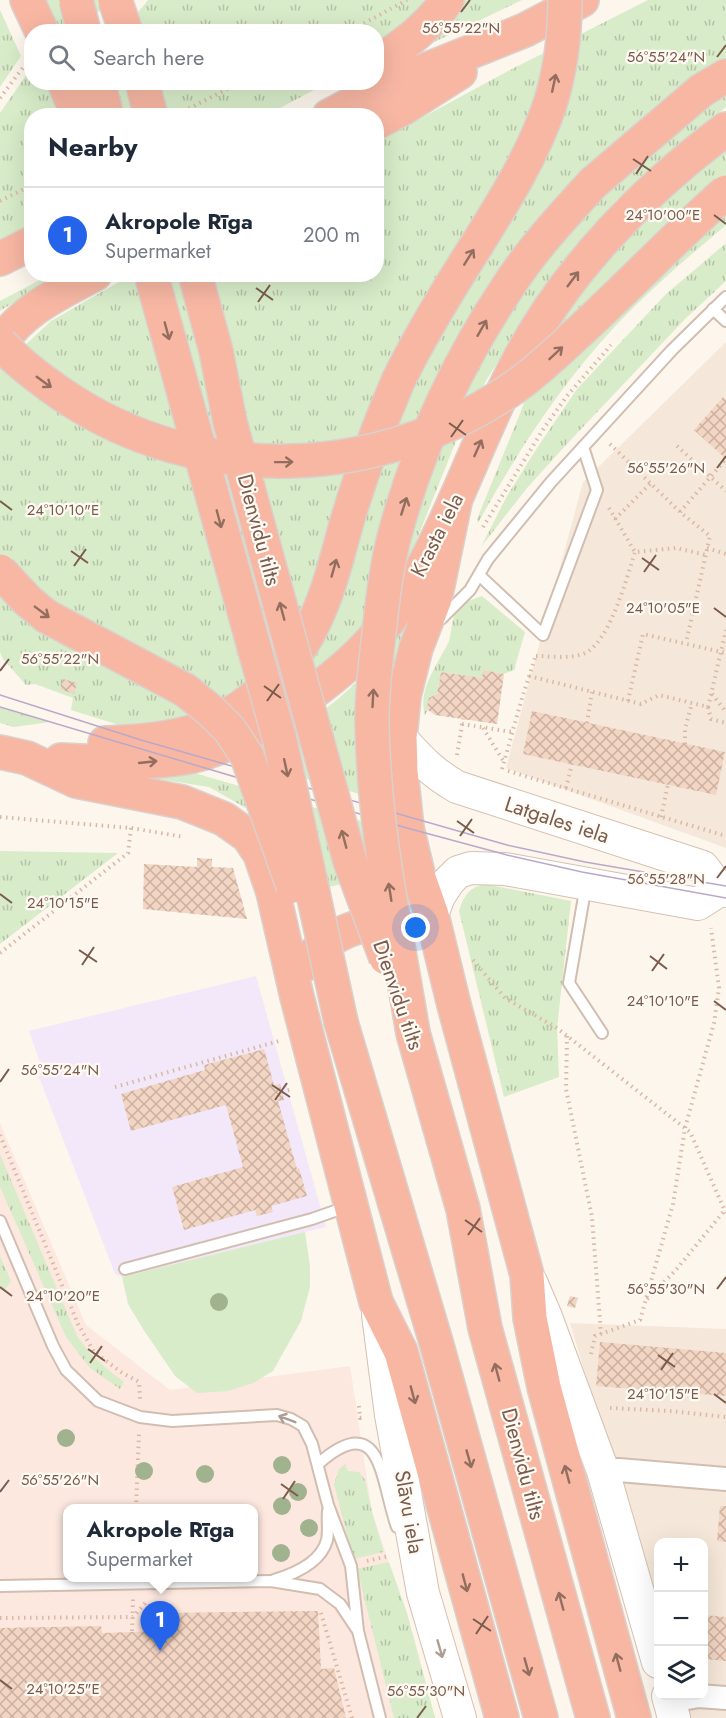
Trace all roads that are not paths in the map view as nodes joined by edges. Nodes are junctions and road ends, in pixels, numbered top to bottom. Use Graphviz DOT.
graph roads {
  1 [pos="27,0"];
  2 [pos="76,0"];
  3 [pos="116,0"];
  4 [pos="131,0"];
  5 [pos="447,0"];
  6 [pos="565,0"];
  7 [pos="582,0"];
  8 [pos="38,24"];
  9 [pos="82,24"];
  10 [pos="124,24"];
  11 [pos="135,24"];
  12 [pos="525,30"];
  13 [pos="384,58"];
  14 [pos="726,76"];
  15 [pos="384,87"];
  16 [pos="67,90"];
  17 [pos="100,90"];
  18 [pos="340,90"];
  19 [pos="378,90"];
  20 [pos="75,108"];
  21 [pos="106,108"];
  22 [pos="317,108"];
  23 [pos="344,108"];
  24 [pos="384,119"];
  25 [pos="726,129"];
  26 [pos="726,192"];
  27 [pos="24,247"];
  28 [pos="0,260"];
  29 [pos="24,268"];
  30 [pos="0,279"];
  31 [pos="81,282"];
  32 [pos="153,282"];
  33 [pos="197,282"];
  34 [pos="726,297"];
  35 [pos="713,309"];
  36 [pos="726,321"];
  37 [pos="5,334"];
  38 [pos="583,447"];
  39 [pos="455,502"];
  40 [pos="0,571"];
  41 [pos="479,575"];
  42 [pos="416,648"];
  43 [pos="400,737"];
  44 [pos="7,753"];
  45 [pos="586,885"];
  46 [pos="723,891"];
  47 [pos="432,915"];
  48 [pos="297,997"];
  49 [pos="454,1005"];
  50 [pos="341,1022"];
  51 [pos="413,1033"];
  52 [pos="603,1033"];
  53 [pos="352,1205"];
  54 [pos="0,1221"];
  55 [pos="126,1269"];
  56 [pos="527,1275"];
  57 [pos="376,1302"];
  58 [pos="318,1464"];
  59 [pos="603,1471"];
  60 [pos="726,1479"];
  61 [pos="328,1505"];
  62 [pos="258,1581"];
  63 [pos="271,1581"];
  64 [pos="225,1582"];
  65 [pos="0,1586"];
  66 [pos="423,1593"];
  67 [pos="358,1631"];
  68 [pos="654,1648"];
  69 [pos="726,1698"];
  70 [pos="671,1705"];
  71 [pos="380,1718"];
  72 [pos="460,1718"];
  73 [pos="502,1718"];
  74 [pos="541,1718"];
  75 [pos="593,1718"];
  76 [pos="634,1718"];
  1 -- 8 [label="highway"];
  2 -- 9 [label="highway, bridge"];
  3 -- 10 [label="highway, bridge"];
  4 -- 11 [label="highway"];
  5 -- 13 [label="highway"];
  44 -- 6 [label="highway, one-way, bridge"];
  7 -- 12 [label="highway"];
  12 -- 15 [label="highway"];
  12 -- 24 [label="highway"];
  51 -- 14 [label="highway, one-way, bridge"];
  16 -- 20 [label="highway"];
  17 -- 21 [label="highway"];
  18 -- 22 [label="highway"];
  19 -- 23 [label="highway"];
  39 -- 25 [label="highway, Krasta iela, one-way"];
  37 -- 26 [label="highway, one-way, bridge"];
  27 -- 28 [label="highway"];
  29 -- 30 [label="highway"];
  31 -- 37 [label="highway"];
  32 -- 50 [label="highway, Dienvidu tilts, one-way, bridge"];
  51 -- 33 [label="highway, Dienvidu tilts, one-way, bridge"];
  34 -- 35 [label="lane"];
  35 -- 36 [label="lane"];
  35 -- 38 [label="lane"];
  38 -- 41 [label="lane"];
  38 -- 41 [label="lane"];
  39 -- 42 [label="highway"];
  44 -- 39 [label="highway, Krasta iela, one-way"];
  40 -- 50 [label="highway, one-way, bridge"];
  41 -- 42 [label="lane"];
  42 -- 43 [label="highway"];
  43 -- 46 [label="street, Latgales iela"];
  43 -- 47 [label="highway"];
  44 -- 48 [label="highway"];
  45 -- 46 [label="street, Latgales iela"];
  45 -- 47 [label="street, Latgales iela"];
  45 -- 52 [label="lane"];
  47 -- 49 [label="highway"];
  48 -- 49 [label="highway"];
  48 -- 53 [label="highway"];
  49 -- 56 [label="highway"];
  50 -- 74 [label="highway, Dienvidu tilts, one-way"];
  75 -- 51 [label="highway, Dienvidu tilts, one-way"];
  53 -- 55 [label="lane"];
  53 -- 57 [label="highway"];
  58 -- 54 [label="lane, one-way"];
  56 -- 59 [label="street"];
  76 -- 56 [label="highway, one-way"];
  57 -- 66 [label="street, Slāvu iela"];
  57 -- 73 [label="highway, one-way"];
  58 -- 61 [label="lane"];
  58 -- 66 [label="lane"];
  59 -- 60 [label="street"];
  59 -- 68 [label="street"];
  61 -- 63 [label="lane"];
  61 -- 67 [label="lane"];
  62 -- 63 [label="lane"];
  63 -- 67 [label="lane"];
  64 -- 65 [label="lane"];
  66 -- 72 [label="street, Slāvu iela, one-way"];
  67 -- 71 [label="lane"];
  69 -- 70 [label="street"];
}
